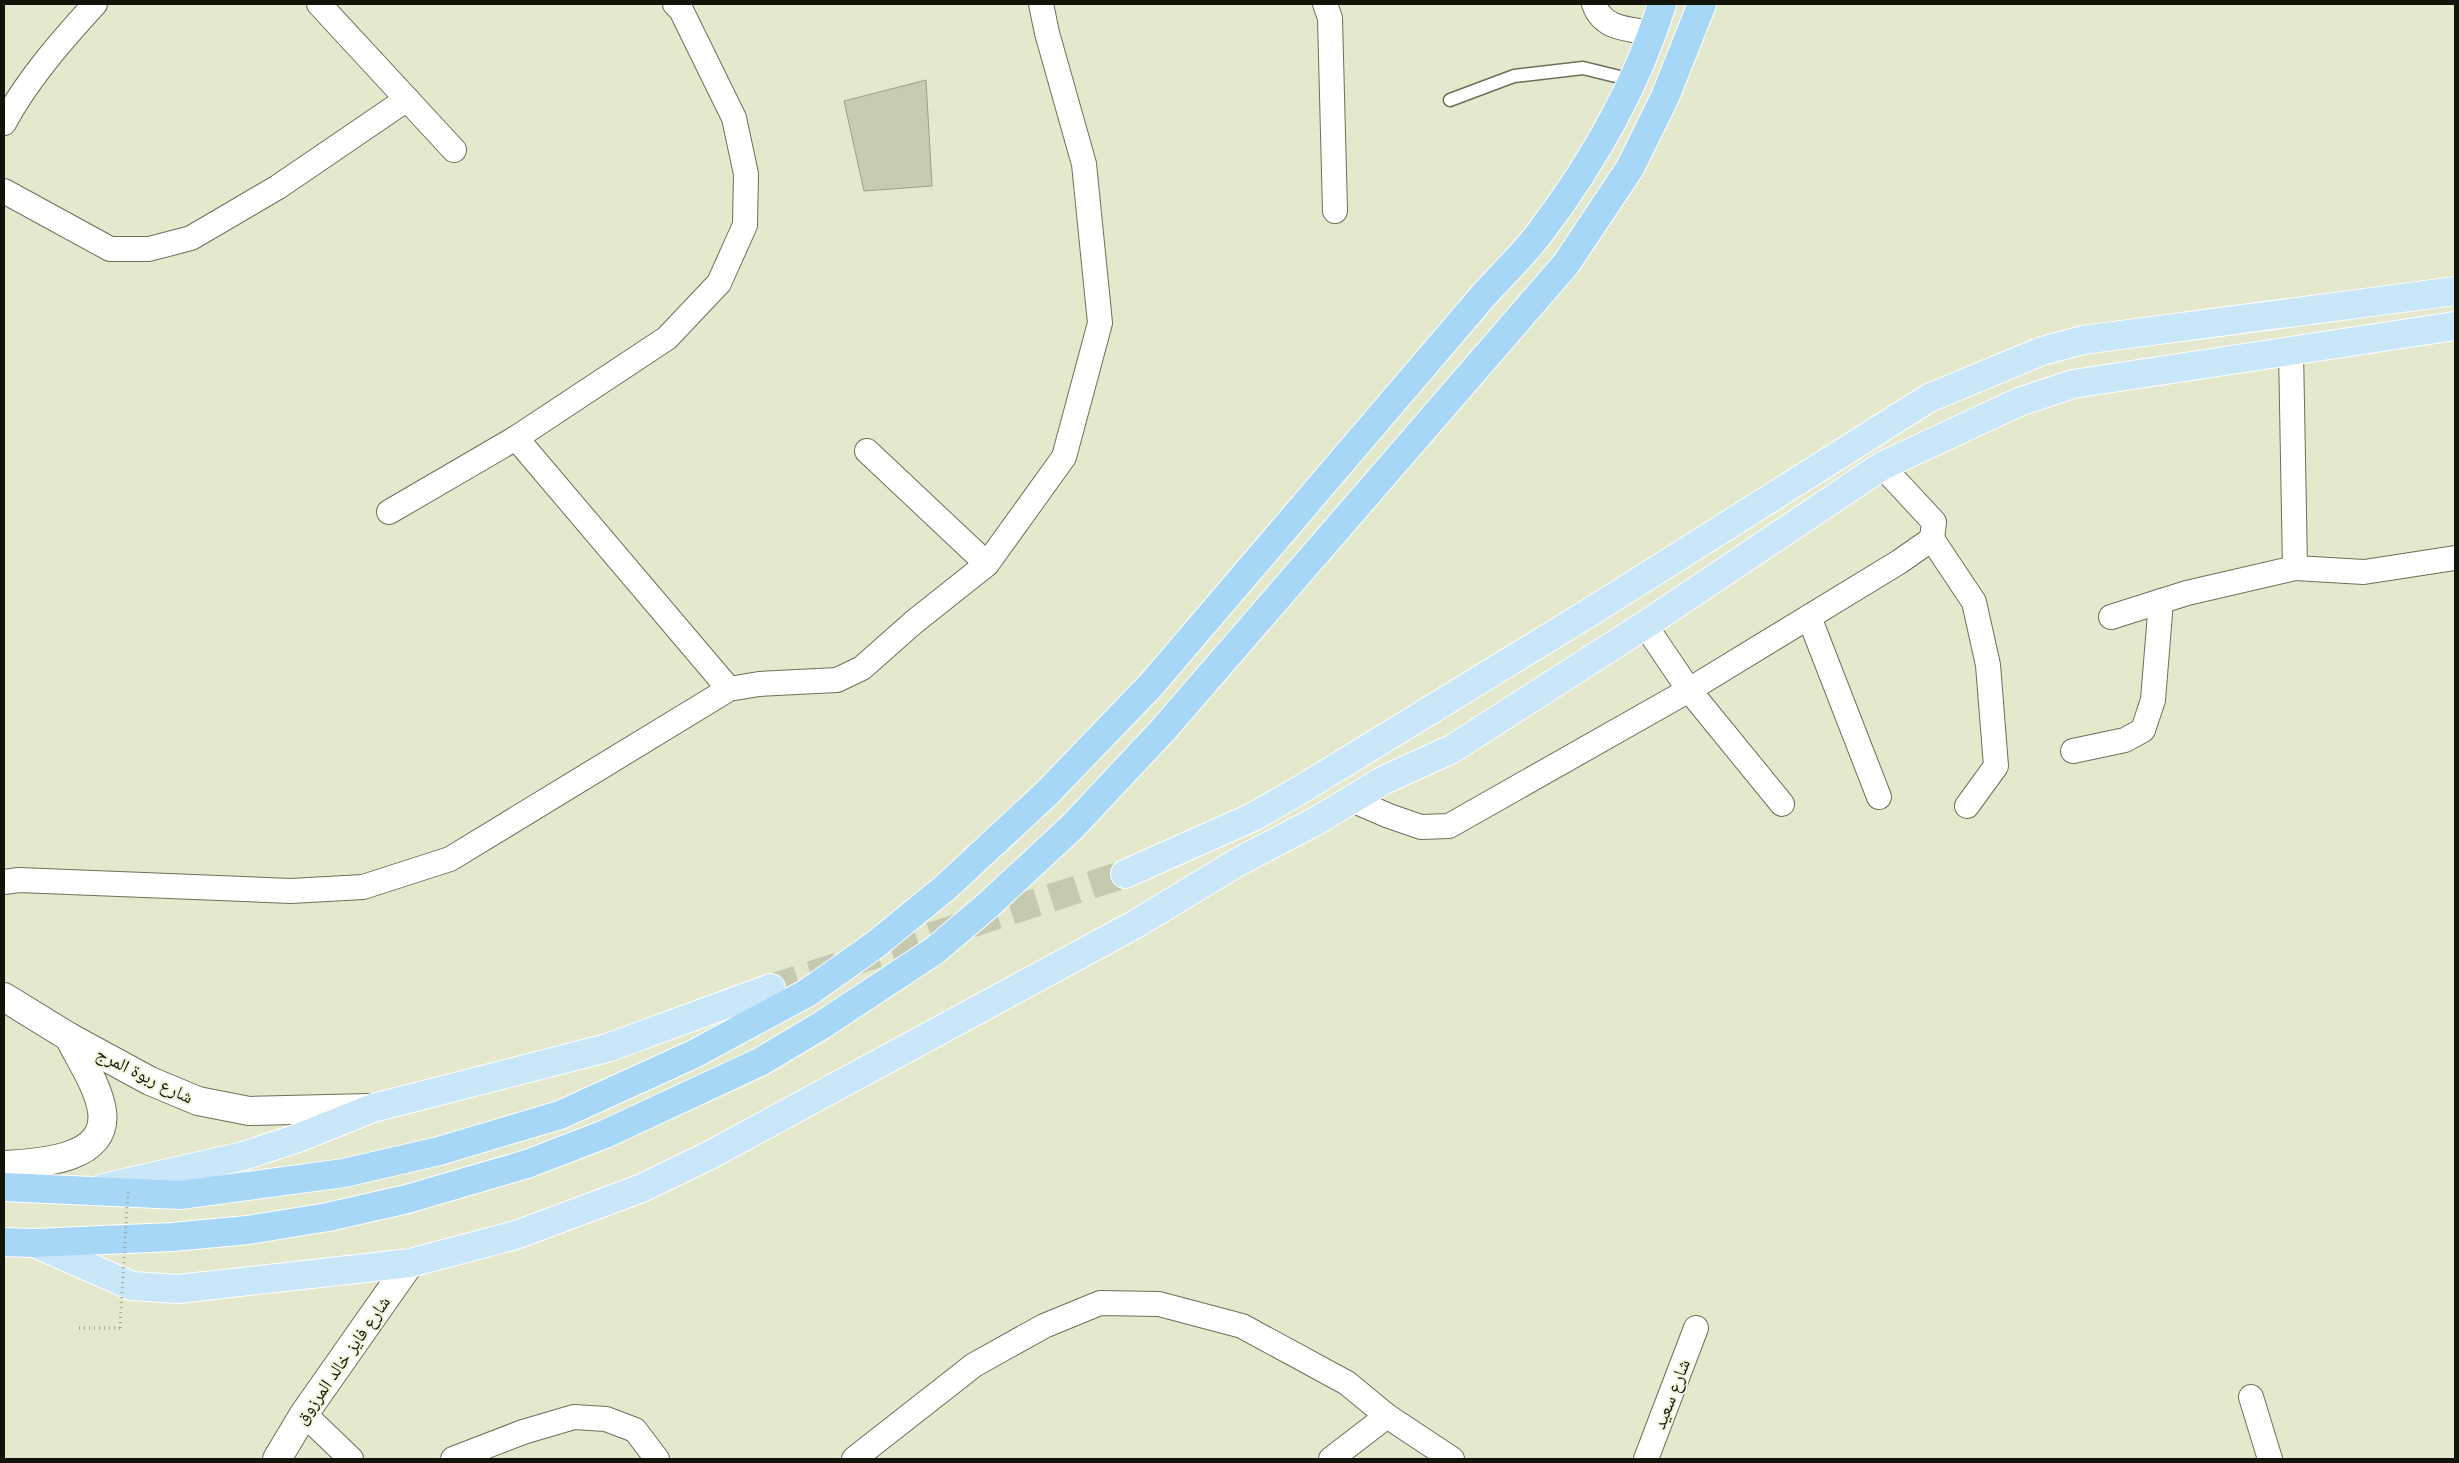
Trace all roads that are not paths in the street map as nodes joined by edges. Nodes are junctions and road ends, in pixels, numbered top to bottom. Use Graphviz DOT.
graph roads {
  1 [pos="95,4"];
  2 [pos="319,4"];
  3 [pos="1041,4"];
  4 [pos="1325,4"];
  5 [pos="1594,4"];
  6 [pos="1662,4"];
  7 [pos="1702,4"];
  8 [pos="684,6"];
  9 [pos="1652,34"];
  10 [pos="1632,80"];
  11 [pos="407,99"];
  12 [pos="1450,100"];
  13 [pos="4,123"];
  14 [pos="454,150"];
  15 [pos="4,191"];
  16 [pos="1335,211"];
  17 [pos="2455,291"];
  18 [pos="2455,326"];
  19 [pos="2292,350"];
  20 [pos="516,438"];
  21 [pos="867,451"];
  22 [pos="1882,466"];
  23 [pos="389,512"];
  24 [pos="1932,539"];
  25 [pos="2455,558"];
  26 [pos="987,564"];
  27 [pos="2295,568"];
  28 [pos="2161,601"];
  29 [pos="1809,617"];
  30 [pos="2111,617"];
  31 [pos="1645,625"];
  32 [pos="729,689"];
  33 [pos="1688,690"];
  34 [pos="2072,751"];
  35 [pos="1879,797"];
  36 [pos="1352,800"];
  37 [pos="1782,804"];
  38 [pos="1967,806"];
  39 [pos="1125,874"];
  40 [pos="4,882"];
  41 [pos="771,988"];
  42 [pos="4,997"];
  43 [pos="69,1037"];
  44 [pos="373,1108"];
  45 [pos="4,1165"];
  46 [pos="4,1187"];
  47 [pos="85,1192"];
  48 [pos="4,1242"];
  49 [pos="34,1243"];
  50 [pos="410,1263"];
  51 [pos="1696,1328"];
  52 [pos="2251,1397"];
  53 [pos="304,1414"];
  54 [pos="1387,1416"];
  55 [pos="277,1459"];
  56 [pos="351,1459"];
  57 [pos="453,1459"];
  58 [pos="657,1459"];
  59 [pos="854,1459"];
  60 [pos="1331,1459"];
  61 [pos="1452,1459"];
  62 [pos="1646,1459"];
  63 [pos="2270,1459"];
  1 -- 13 [label="street"];
  2 -- 11 [label="street"];
  3 -- 26 [label="street"];
  4 -- 16 [label="street"];
  5 -- 9 [label="street"];
  6 -- 9 [label="highway"];
  7 -- 49 [label="highway"];
  8 -- 20 [label="street"];
  9 -- 10 [label="highway"];
  10 -- 12 [label="lane"];
  10 -- 47 [label="highway"];
  11 -- 14 [label="street"];
  11 -- 15 [label="street"];
  17 -- 39 [label="main road"];
  18 -- 19 [label="main road"];
  19 -- 22 [label="main road"];
  19 -- 27 [label="street"];
  20 -- 23 [label="street"];
  20 -- 32 [label="street"];
  21 -- 26 [label="street"];
  22 -- 24 [label="street"];
  22 -- 31 [label="main road"];
  24 -- 29 [label="street"];
  24 -- 38 [label="street"];
  25 -- 27 [label="street"];
  26 -- 32 [label="street"];
  27 -- 28 [label="street"];
  28 -- 30 [label="street"];
  28 -- 34 [label="street"];
  29 -- 33 [label="street"];
  29 -- 35 [label="street"];
  31 -- 33 [label="street"];
  31 -- 36 [label="main road"];
  32 -- 40 [label="street"];
  33 -- 36 [label="street"];
  33 -- 37 [label="street"];
  36 -- 50 [label="main road"];
  41 -- 44 [label="main road"];
  42 -- 43 [label="street, شارع ربوة المرج"];
  43 -- 44 [label="street, شارع ربوة المرج"];
  43 -- 45 [label="street, شارع ربوة المرج"];
  44 -- 47 [label="main road"];
  46 -- 47 [label="highway"];
  48 -- 49 [label="highway"];
  49 -- 50 [label="main road"];
  50 -- 53 [label="street, شارع فايز خالد المرزوق"];
  51 -- 62 [label="street, شارع سعيد"];
  52 -- 63 [label="street"];
  53 -- 55 [label="street, شارع فايز خالد المرزوق"];
  53 -- 56 [label="street"];
  54 -- 59 [label="street"];
  54 -- 60 [label="street"];
  54 -- 61 [label="street"];
  57 -- 58 [label="street"];
}
